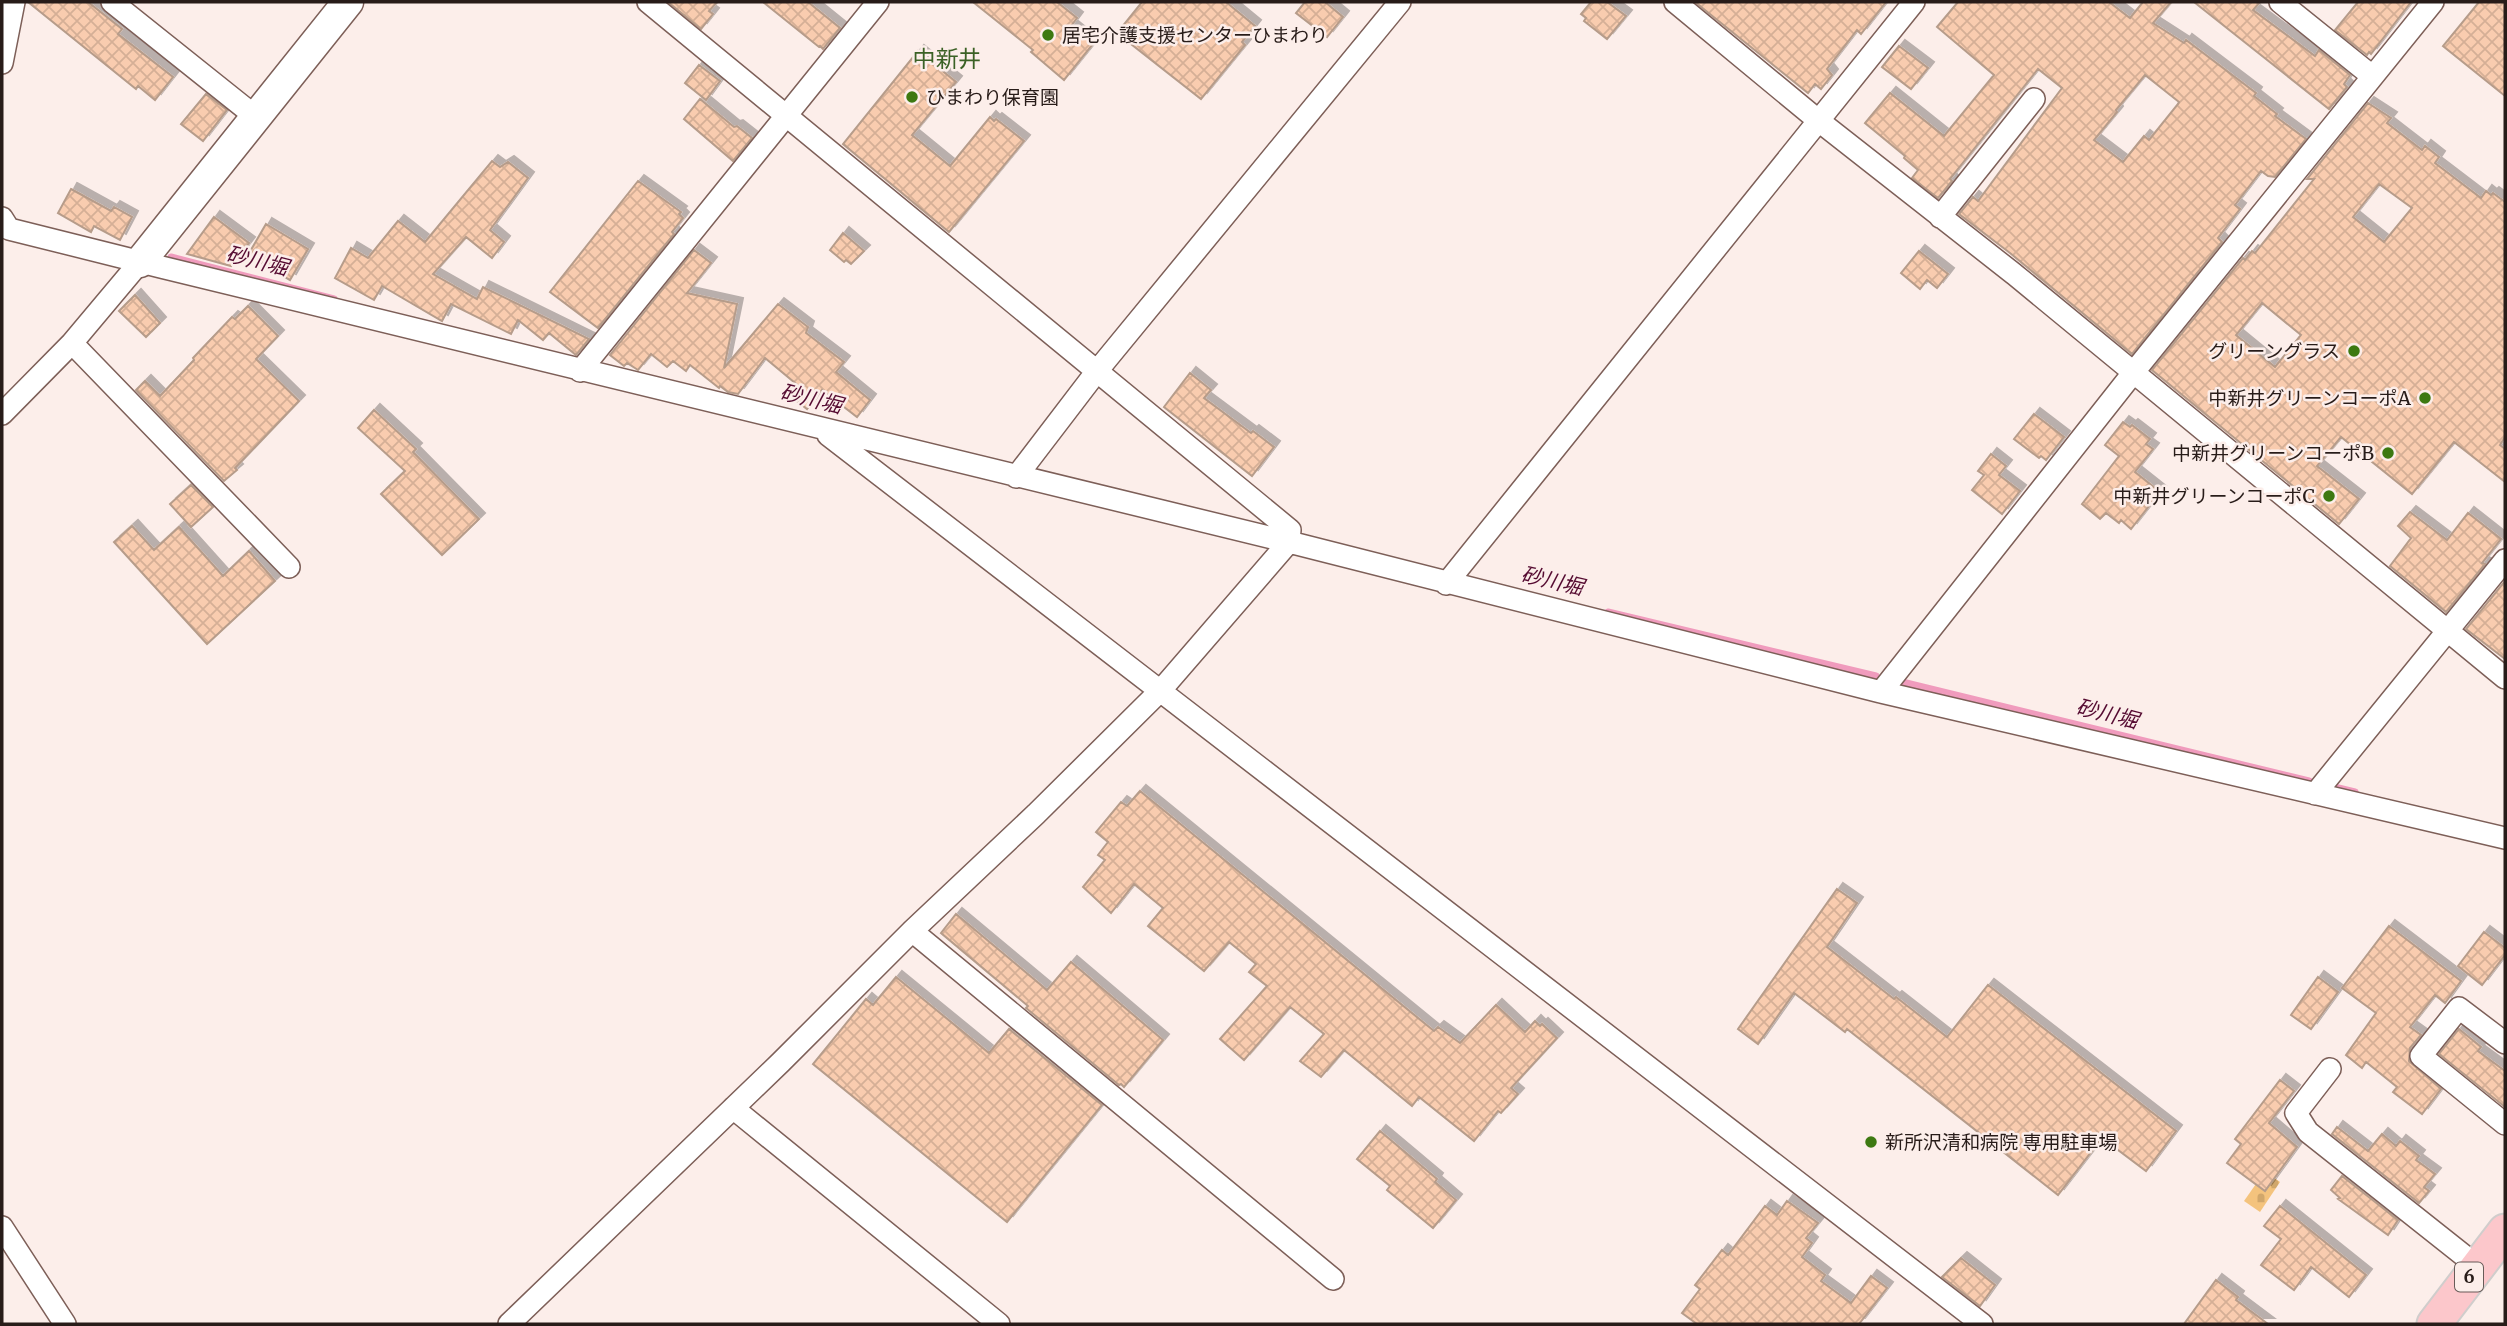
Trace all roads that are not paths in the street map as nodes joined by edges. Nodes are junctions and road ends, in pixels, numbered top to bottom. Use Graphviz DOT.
graph roads {
  1 [pos="14,2"];
  2 [pos="112,2"];
  3 [pos="348,2"];
  4 [pos="648,2"];
  5 [pos="878,2"];
  6 [pos="1400,2"];
  7 [pos="1675,2"];
  8 [pos="1914,2"];
  9 [pos="2280,2"];
  10 [pos="2433,2"];
  11 [pos="2,64"];
  12 [pos="2372,76"];
  13 [pos="2034,99"];
  14 [pos="786,115"];
  15 [pos="256,117"];
  16 [pos="1819,121"];
  17 [pos="1940,217"];
  18 [pos="2,218"];
  19 [pos="140,262"];
  20 [pos="72,343"];
  21 [pos="1097,370"];
  22 [pos="580,371"];
  23 [pos="2133,373"];
  24 [pos="2,414"];
  25 [pos="820,429"];
  26 [pos="1016,477"];
  27 [pos="1289,542"];
  28 [pos="2505,560"];
  29 [pos="289,566"];
  30 [pos="1446,584"];
  31 [pos="2447,630"];
  32 [pos="2505,678"];
  33 [pos="1161,690"];
  34 [pos="1881,692"];
  35 [pos="2315,794"];
  36 [pos="2505,838"];
  37 [pos="912,931"];
  38 [pos="2505,1043"];
  39 [pos="2330,1069"];
  40 [pos="733,1108"];
  41 [pos="2505,1124"];
  42 [pos="2,1227"];
  43 [pos="2495,1250"];
  44 [pos="1334,1279"];
  45 [pos="65,1324"];
  46 [pos="509,1324"];
  47 [pos="999,1324"];
  48 [pos="1982,1324"];
  49 [pos="2434,1324"];
  1 -- 11 [label="street"];
  2 -- 15 [label="street"];
  3 -- 15 [label="street"];
  4 -- 14 [label="street"];
  5 -- 14 [label="street"];
  6 -- 21 [label="street"];
  7 -- 16 [label="street"];
  8 -- 16 [label="street"];
  9 -- 12 [label="street"];
  10 -- 12 [label="street"];
  12 -- 23 [label="street"];
  13 -- 17 [label="street"];
  14 -- 21 [label="street"];
  14 -- 22 [label="street"];
  15 -- 19 [label="street"];
  16 -- 17 [label="street"];
  16 -- 30 [label="street"];
  17 -- 23 [label="street"];
  18 -- 19 [label="street"];
  19 -- 20 [label="street"];
  19 -- 22 [label="street"];
  20 -- 24 [label="street"];
  20 -- 29 [label="street"];
  21 -- 26 [label="street"];
  21 -- 27 [label="street"];
  22 -- 25 [label="street"];
  23 -- 31 [label="street"];
  23 -- 34 [label="street"];
  25 -- 26 [label="street"];
  25 -- 33 [label="street"];
  26 -- 27 [label="street"];
  27 -- 30 [label="street"];
  27 -- 33 [label="street"];
  28 -- 31 [label="street"];
  30 -- 34 [label="street"];
  31 -- 32 [label="street"];
  31 -- 35 [label="street"];
  33 -- 37 [label="street"];
  33 -- 48 [label="street"];
  34 -- 35 [label="street"];
  35 -- 36 [label="street"];
  37 -- 40 [label="street"];
  37 -- 44 [label="street"];
  38 -- 41 [label="street"];
  39 -- 43 [label="street"];
  40 -- 46 [label="street"];
  40 -- 47 [label="street"];
  42 -- 45 [label="street"];
  43 -- 49 [label="main road, 6"];
}
